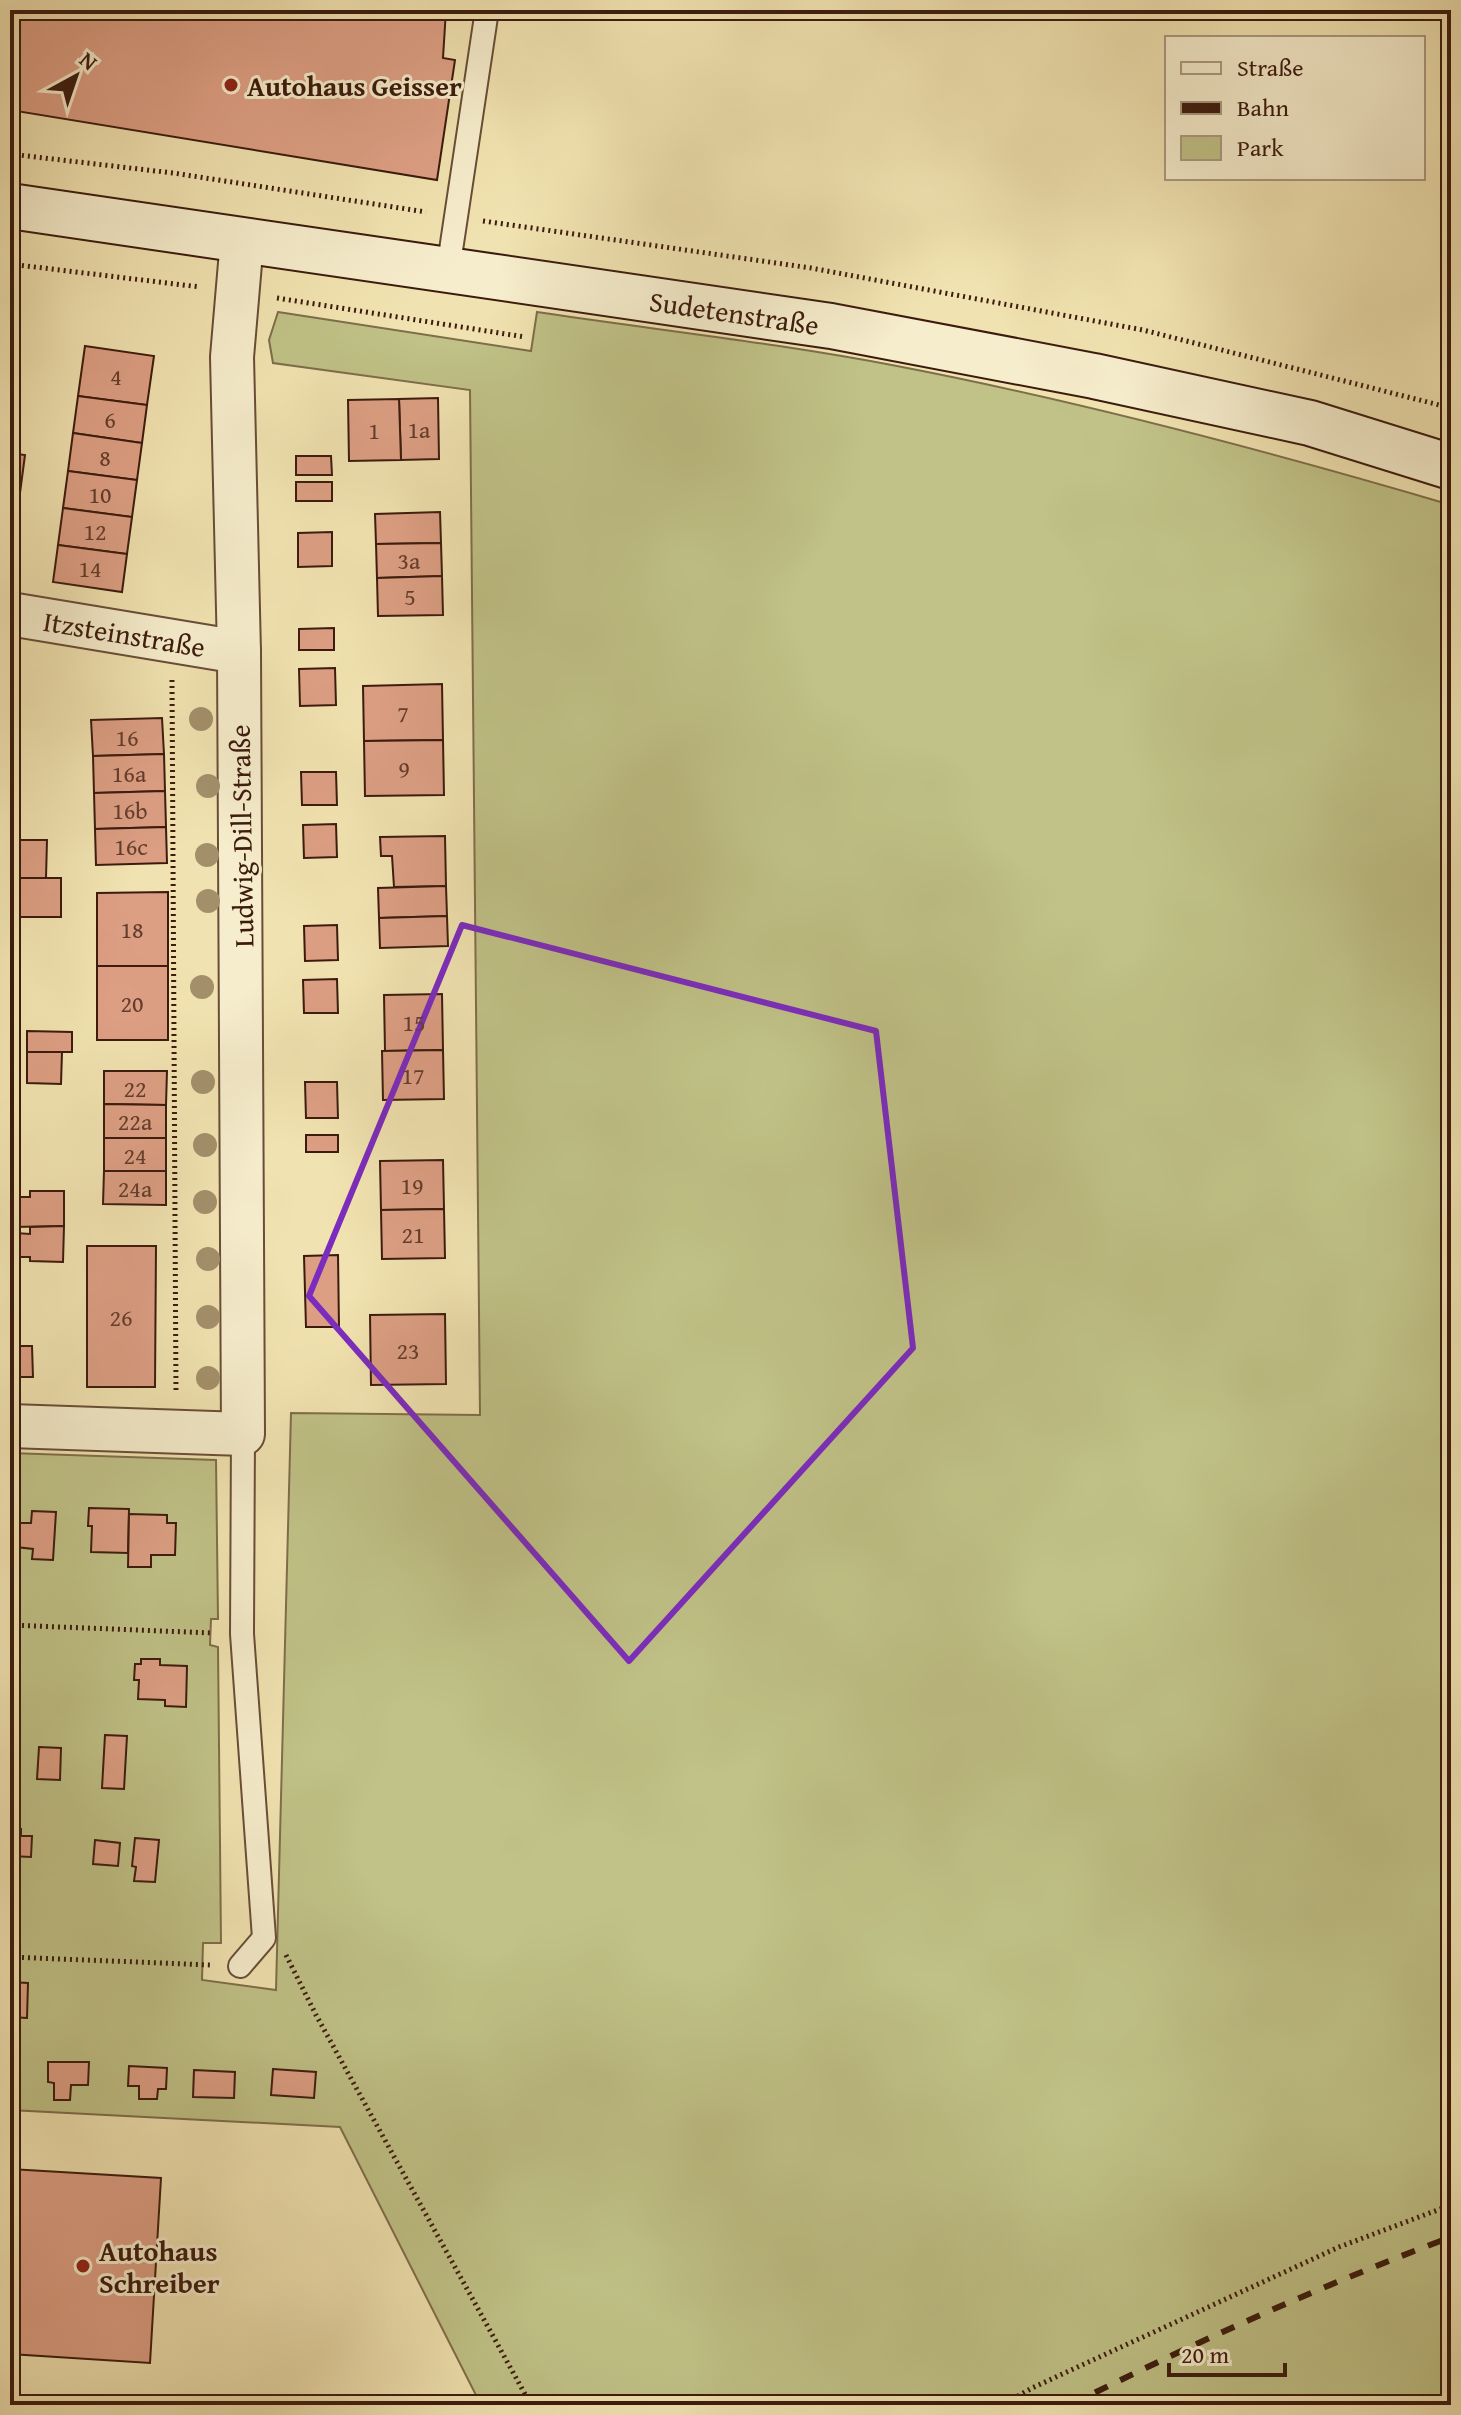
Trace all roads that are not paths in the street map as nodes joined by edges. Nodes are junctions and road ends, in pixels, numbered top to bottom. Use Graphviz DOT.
graph roads {
  1 [pos="487,10"];
  2 [pos="10,206"];
  3 [pos="242,240"];
  4 [pos="448,270"];
  5 [pos="1451,467"];
  6 [pos="10,614"];
  7 [pos="239,652"];
  8 [pos="10,1426"];
  9 [pos="243,1434"];
  10 [pos="240,1966"];
  1 -- 4 [label="lane"];
  2 -- 3 [label="main road, Sudetenstraße"];
  3 -- 4 [label="main road, Sudetenstraße"];
  3 -- 7 [label="street, Ludwig-Dill-Straße"];
  4 -- 5 [label="main road, Sudetenstraße"];
  6 -- 7 [label="street, Itzsteinstraße"];
  7 -- 9 [label="street, Ludwig-Dill-Straße"];
  8 -- 9 [label="street"];
  9 -- 10 [label="lane"];
}
